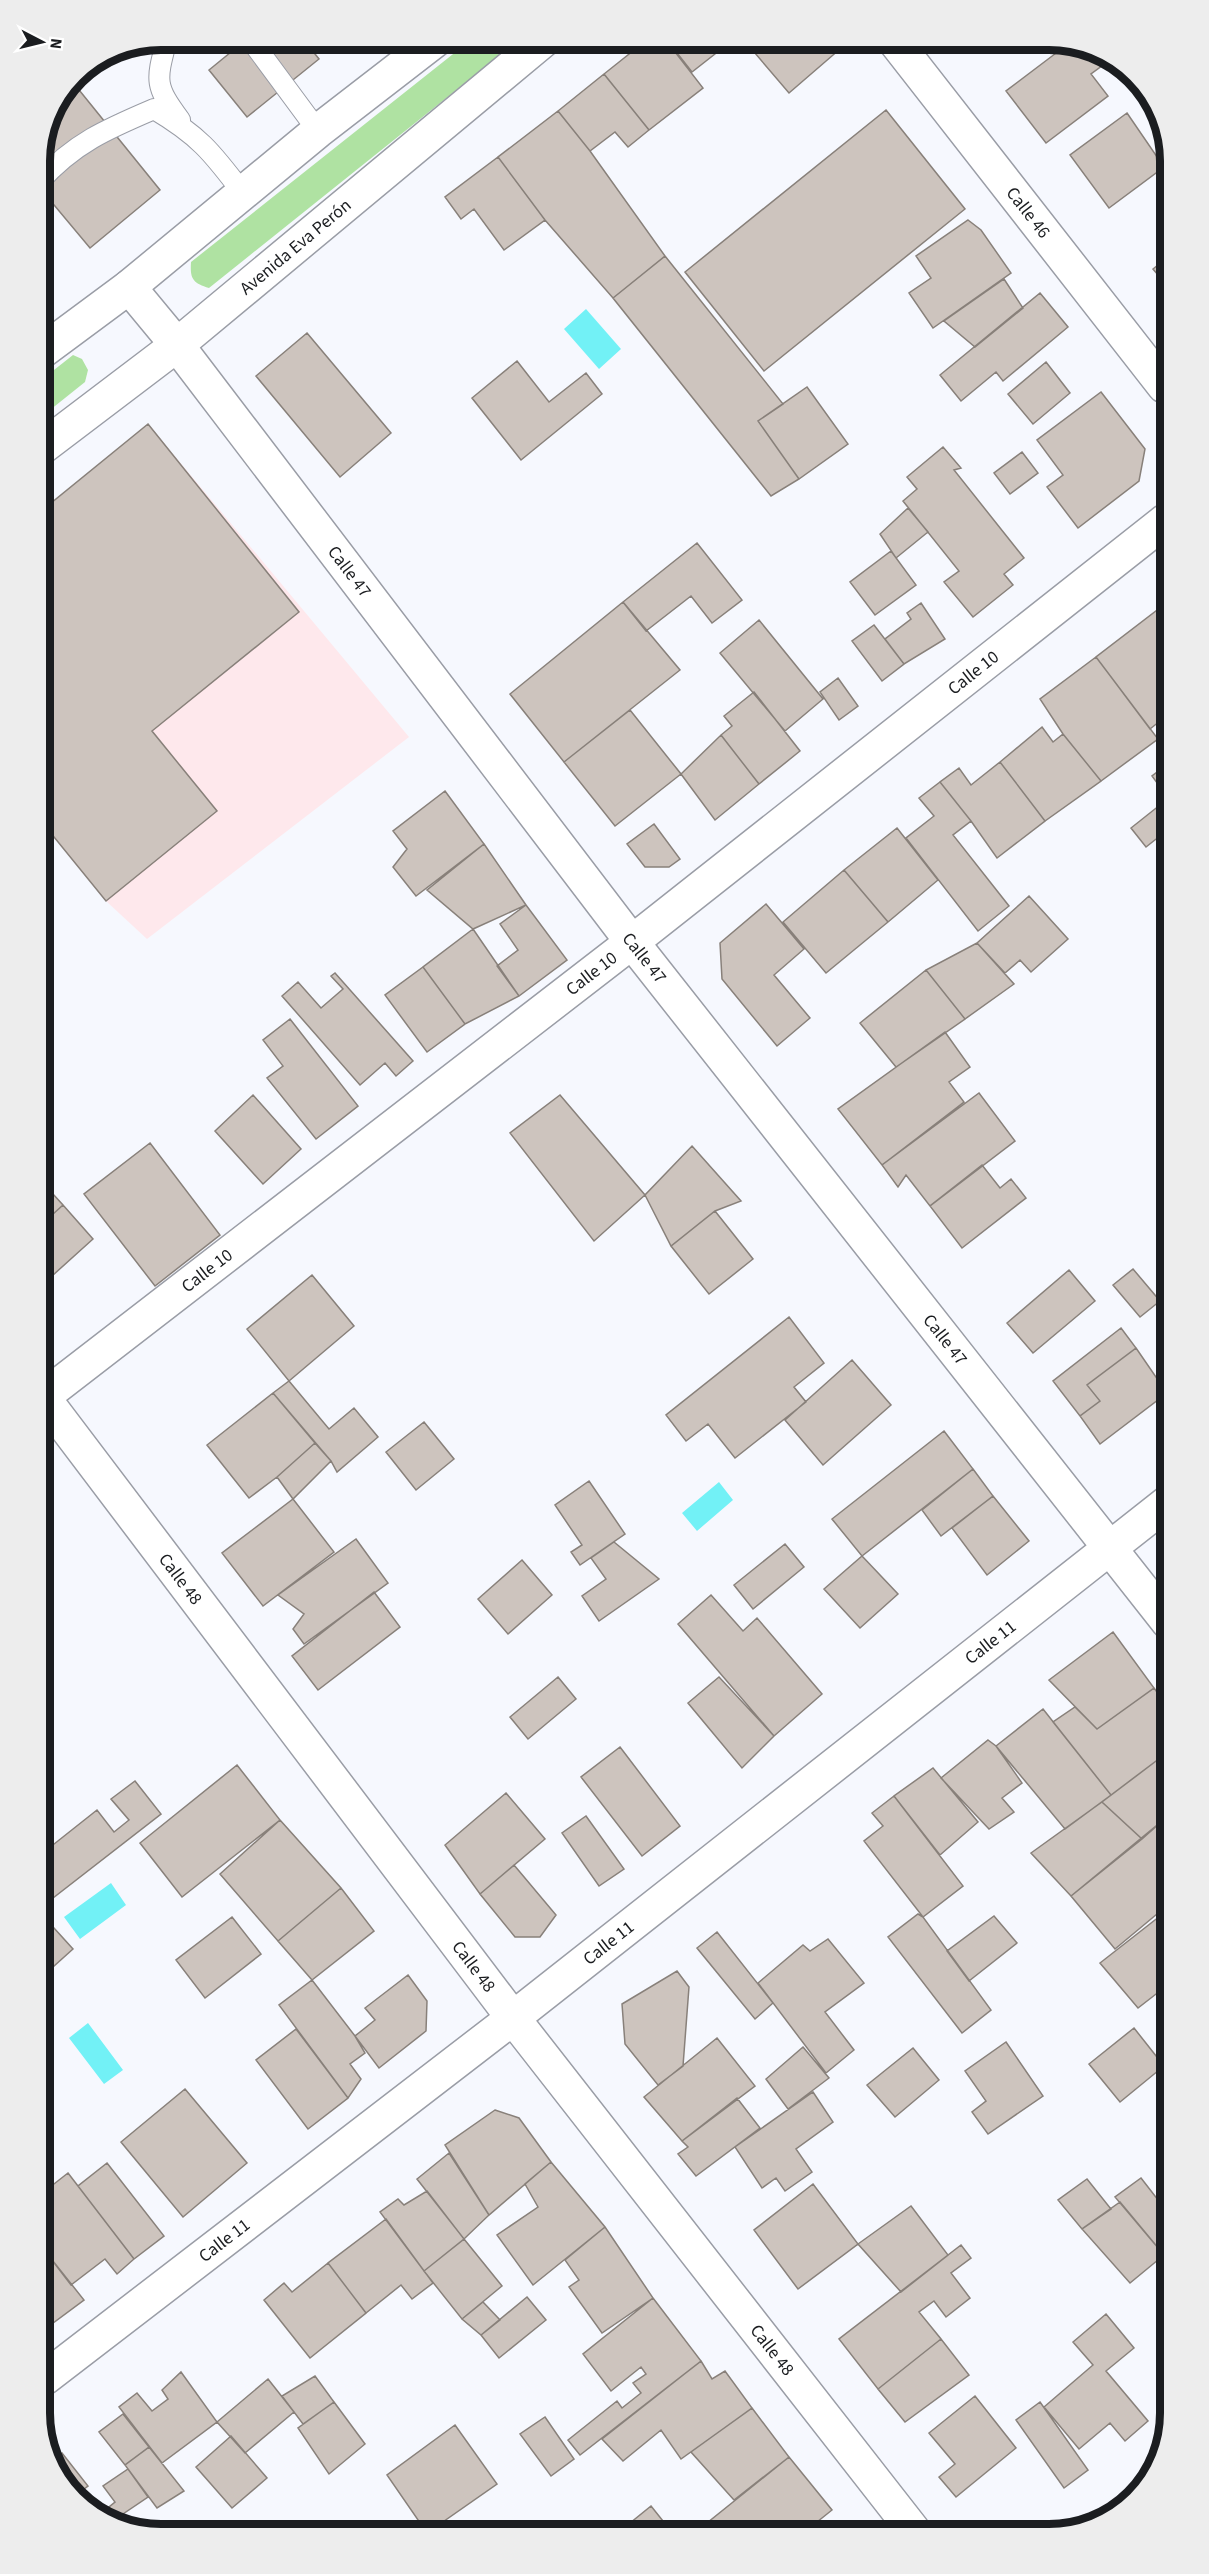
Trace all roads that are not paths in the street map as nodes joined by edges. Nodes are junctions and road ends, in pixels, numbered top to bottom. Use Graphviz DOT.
graph roads {
  1 [pos="164,50"];
  2 [pos="258,50"];
  3 [pos="423,50"];
  4 [pos="531,50"];
  5 [pos="902,50"];
  6 [pos="185,127"];
  7 [pos="318,130"];
  8 [pos="50,170"];
  9 [pos="242,192"];
  10 [pos="129,287"];
  11 [pos="50,340"];
  12 [pos="177,345"];
  13 [pos="1160,381"];
  14 [pos="50,441"];
  15 [pos="1160,525"];
  16 [pos="632,942"];
  17 [pos="50,1392"];
  18 [pos="50,1406"];
  19 [pos="1160,1509"];
  20 [pos="1109,1549"];
  21 [pos="1160,1612"];
  22 [pos="513,2018"];
  23 [pos="50,2374"];
  24 [pos="908,2524"];
  1 -- 6 [label="lane"];
  2 -- 7 [label="lane"];
  3 -- 7 [label="street"];
  4 -- 12 [label="street, Avenida Eva Perón"];
  5 -- 13 [label="street, Calle 46"];
  6 -- 8 [label="lane"];
  6 -- 9 [label="lane"];
  7 -- 9 [label="street"];
  9 -- 10 [label="street"];
  10 -- 11 [label="street"];
  10 -- 12 [label="street, Calle 47"];
  12 -- 14 [label="street, Avenida Eva Perón"];
  12 -- 16 [label="street, Calle 47"];
  15 -- 16 [label="street, Calle 10"];
  16 -- 17 [label="street, Calle 10"];
  16 -- 20 [label="street, Calle 47"];
  18 -- 22 [label="street, Calle 48"];
  19 -- 20 [label="street, Calle 11"];
  20 -- 21 [label="street, Calle 47"];
  20 -- 22 [label="street, Calle 11"];
  22 -- 23 [label="street, Calle 11"];
  22 -- 24 [label="street, Calle 48"];
}
